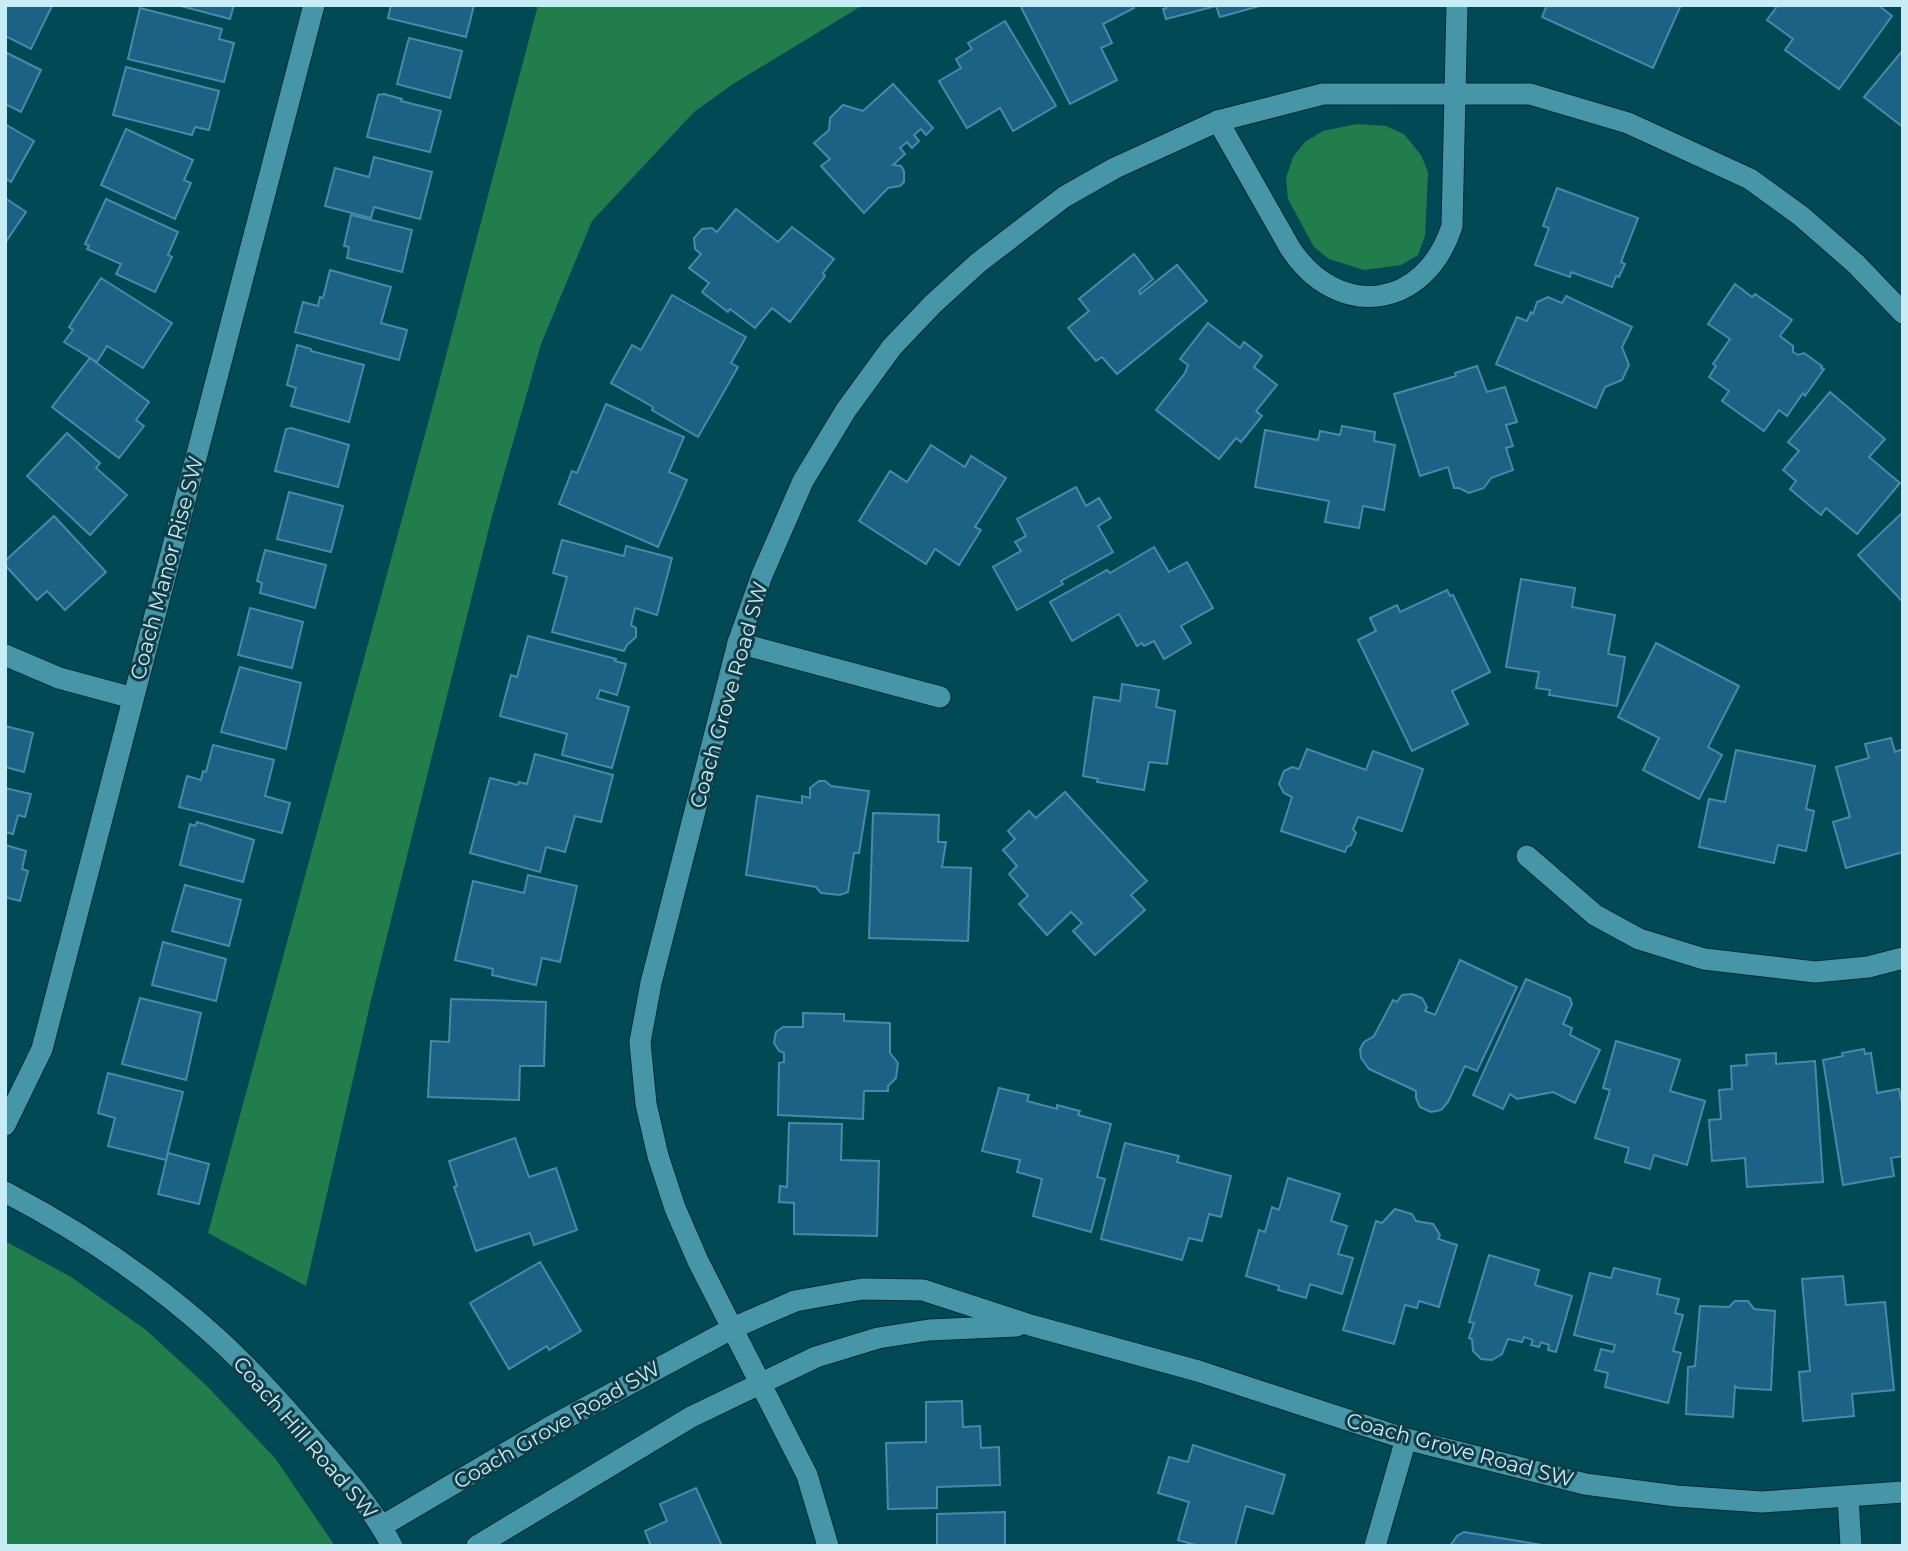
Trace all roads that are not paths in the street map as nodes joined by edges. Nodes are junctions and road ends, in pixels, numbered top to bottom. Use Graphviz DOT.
graph roads {
  1 [pos="314,5"];
  2 [pos="1457,5"];
  3 [pos="1456,93"];
  4 [pos="1218,121"];
  5 [pos="1903,313"];
  6 [pos="738,643"];
  7 [pos="5,655"];
  8 [pos="940,696"];
  9 [pos="133,698"];
  10 [pos="1527,856"];
  11 [pos="1903,958"];
  12 [pos="5,1125"];
  13 [pos="5,1192"];
  14 [pos="1030,1325"];
  15 [pos="733,1328"];
  16 [pos="761,1381"];
  17 [pos="1406,1439"];
  18 [pos="1903,1492"];
  19 [pos="1847,1497"];
  20 [pos="382,1526"];
  21 [pos="392,1546"];
  22 [pos="477,1546"];
  23 [pos="828,1546"];
  24 [pos="1375,1546"];
  25 [pos="1851,1546"];
  1 -- 9 [label="street, Coach Manor Rise SW"];
  2 -- 3 [label="street"];
  3 -- 4 [label="street, Coach Grove Road SW"];
  3 -- 4 [label="street"];
  3 -- 5 [label="street, Coach Grove Road SW"];
  4 -- 6 [label="street, Coach Grove Road SW"];
  6 -- 8 [label="street"];
  6 -- 15 [label="street, Coach Grove Road SW"];
  7 -- 9 [label="street"];
  9 -- 12 [label="street, Coach Manor Rise SW"];
  10 -- 11 [label="street"];
  13 -- 20 [label="street, Coach Hill Road SW"];
  14 -- 15 [label="street, Coach Grove Road SW"];
  14 -- 16 [label="street, Coach Grove Road SW"];
  14 -- 17 [label="street, Coach Grove Road SW"];
  15 -- 16 [label="street, Coach Grove Road SW"];
  15 -- 20 [label="street, Coach Grove Road SW"];
  16 -- 22 [label="street, Coach Grove Road SW"];
  16 -- 23 [label="street"];
  17 -- 19 [label="street, Coach Grove Road SW"];
  17 -- 24 [label="street"];
  18 -- 19 [label="street, Coach Grove Road SW"];
  19 -- 25 [label="street"];
  20 -- 21 [label="street, Coach Hill Road SW"];
}
